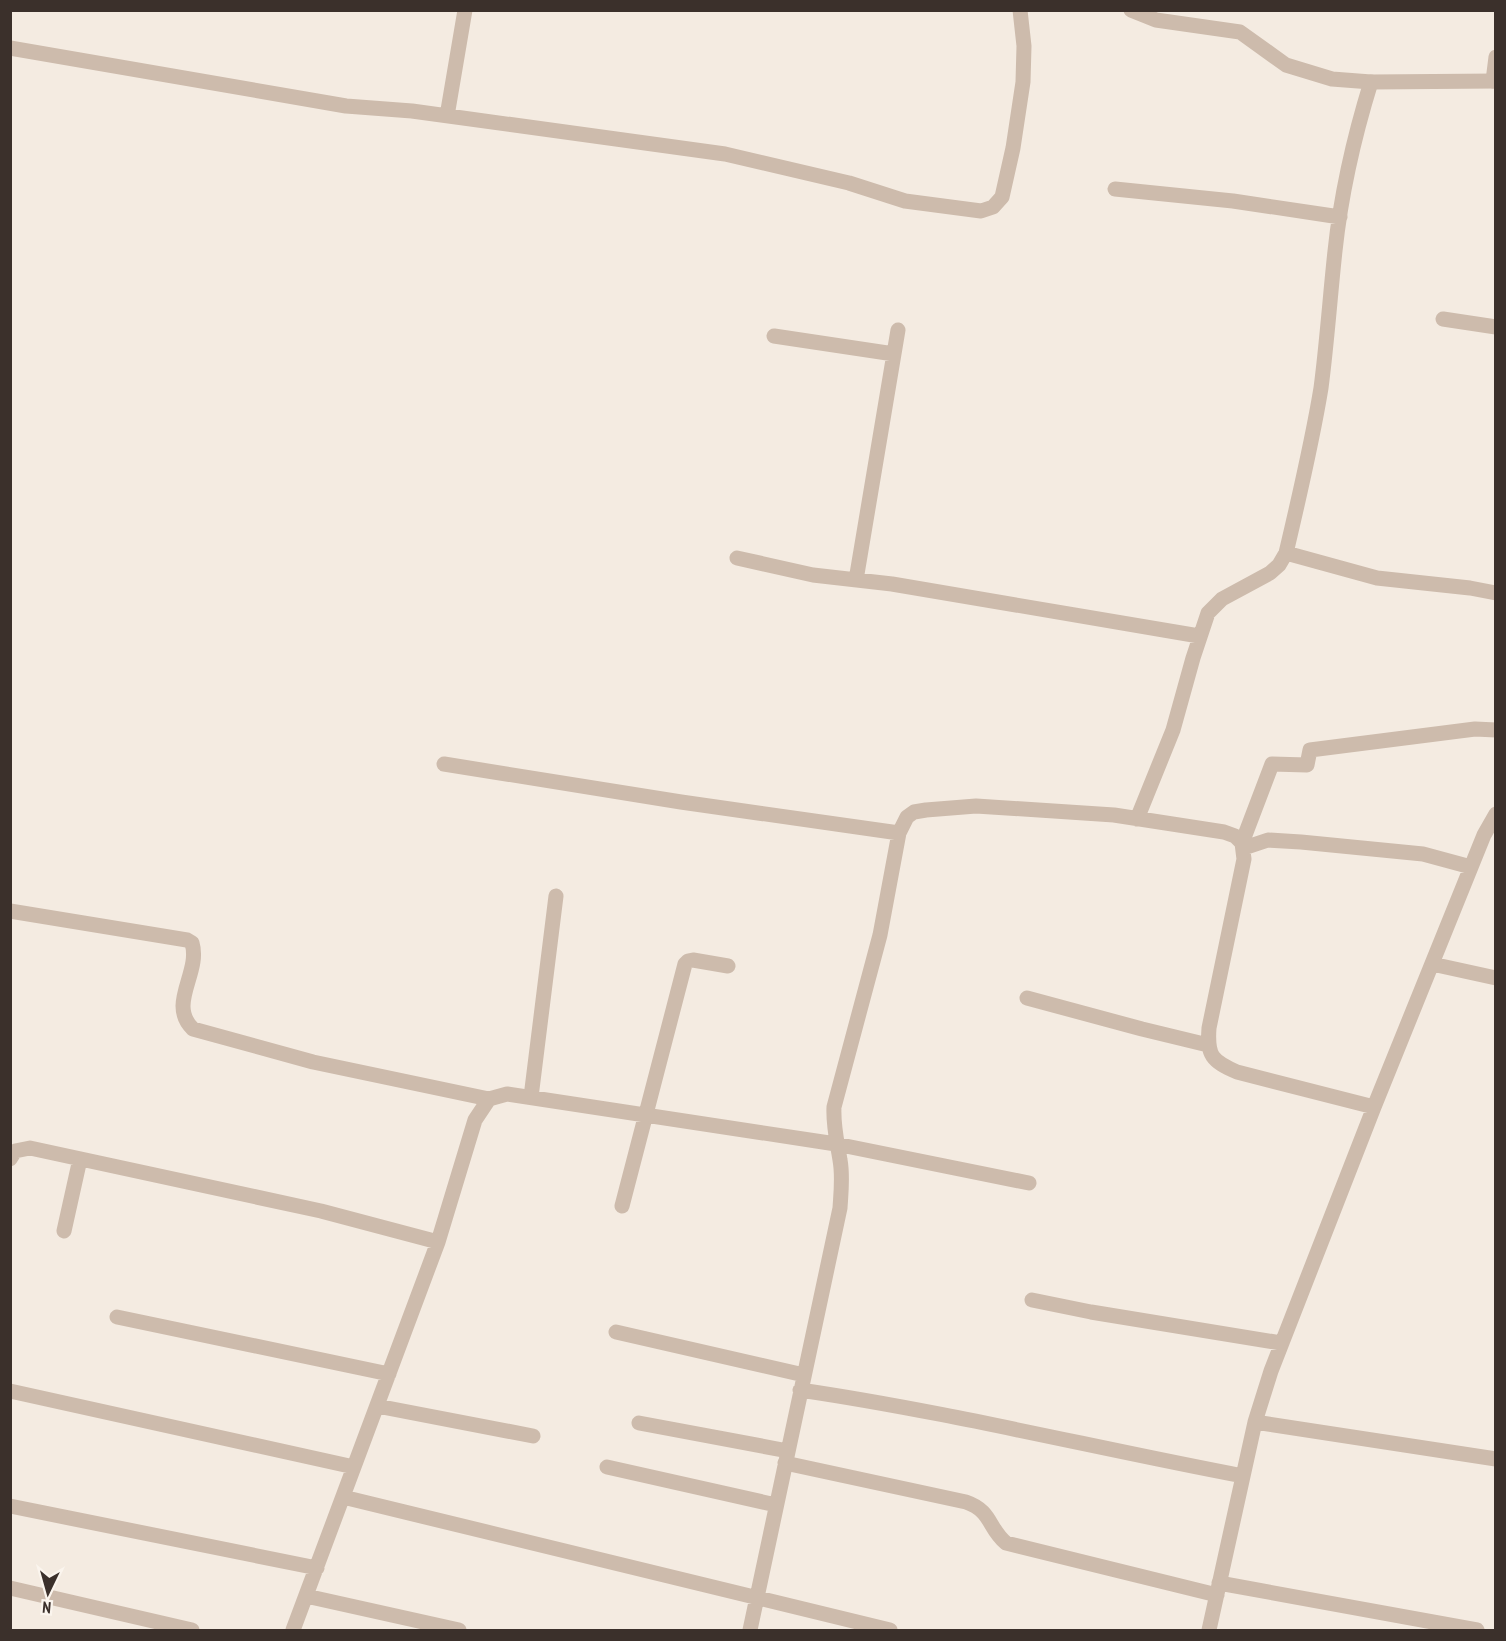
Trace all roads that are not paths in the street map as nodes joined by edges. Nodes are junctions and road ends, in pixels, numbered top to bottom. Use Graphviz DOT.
graph roads {
  1 [pos="465,10"];
  2 [pos="1020,10"];
  3 [pos="1131,10"];
  4 [pos="10,48"];
  5 [pos="1496,57"];
  6 [pos="1494,81"];
  7 [pos="1371,82"];
  8 [pos="447,116"];
  9 [pos="1115,189"];
  10 [pos="1340,217"];
  11 [pos="1443,319"];
  12 [pos="1496,327"];
  13 [pos="898,330"];
  14 [pos="774,336"];
  15 [pos="894,354"];
  16 [pos="1286,553"];
  17 [pos="737,558"];
  18 [pos="856,580"];
  19 [pos="1496,593"];
  20 [pos="1199,636"];
  21 [pos="1496,730"];
  22 [pos="444,764"];
  23 [pos="1496,814"];
  24 [pos="1137,819"];
  25 [pos="899,833"];
  26 [pos="1243,845"];
  27 [pos="1471,867"];
  28 [pos="556,896"];
  29 [pos="10,911"];
  30 [pos="1432,964"];
  31 [pos="728,966"];
  32 [pos="1496,978"];
  33 [pos="1027,998"];
  34 [pos="1208,1045"];
  35 [pos="531,1097"];
  36 [pos="489,1099"];
  37 [pos="1374,1107"];
  38 [pos="646,1115"];
  39 [pos="836,1144"];
  40 [pos="80,1159"];
  41 [pos="10,1160"];
  42 [pos="1029,1183"];
  43 [pos="622,1206"];
  44 [pos="64,1231"];
  45 [pos="438,1242"];
  46 [pos="1032,1300"];
  47 [pos="117,1317"];
  48 [pos="616,1332"];
  49 [pos="1281,1343"];
  50 [pos="389,1374"];
  51 [pos="802,1382"];
  52 [pos="10,1391"];
  53 [pos="377,1406"];
  54 [pos="1255,1422"];
  55 [pos="639,1423"];
  56 [pos="533,1436"];
  57 [pos="787,1457"];
  58 [pos="1496,1459"];
  59 [pos="354,1467"];
  60 [pos="607,1467"];
  61 [pos="1243,1476"];
  62 [pos="343,1497"];
  63 [pos="776,1505"];
  64 [pos="10,1506"];
  65 [pos="317,1568"];
  66 [pos="10,1588"];
  67 [pos="1218,1589"];
  68 [pos="306,1596"];
  69 [pos="757,1599"];
  70 [pos="192,1630"];
  71 [pos="293,1630"];
  72 [pos="459,1630"];
  73 [pos="750,1630"];
  74 [pos="890,1630"];
  75 [pos="1209,1630"];
  76 [pos="1476,1630"];
  1 -- 8 [label="street"];
  2 -- 8 [label="street"];
  3 -- 7 [label="street"];
  4 -- 8 [label="street"];
  5 -- 6 [label="street"];
  6 -- 7 [label="street"];
  7 -- 10 [label="street"];
  9 -- 10 [label="street"];
  10 -- 16 [label="street"];
  11 -- 12 [label="street"];
  13 -- 15 [label="street"];
  14 -- 15 [label="street"];
  15 -- 18 [label="street"];
  16 -- 19 [label="street"];
  16 -- 20 [label="street"];
  17 -- 18 [label="street"];
  18 -- 20 [label="street"];
  20 -- 24 [label="street"];
  21 -- 26 [label="street"];
  22 -- 25 [label="street"];
  23 -- 27 [label="street"];
  24 -- 25 [label="street"];
  24 -- 26 [label="street"];
  25 -- 39 [label="street"];
  26 -- 27 [label="street"];
  26 -- 34 [label="street"];
  27 -- 30 [label="street"];
  28 -- 35 [label="street"];
  29 -- 36 [label="street"];
  30 -- 32 [label="street"];
  30 -- 37 [label="street"];
  31 -- 38 [label="street"];
  33 -- 34 [label="street"];
  34 -- 37 [label="street"];
  35 -- 36 [label="street"];
  35 -- 38 [label="street"];
  36 -- 45 [label="street"];
  37 -- 49 [label="street"];
  38 -- 39 [label="street"];
  38 -- 43 [label="street"];
  39 -- 42 [label="street"];
  39 -- 51 [label="street"];
  40 -- 41 [label="street"];
  40 -- 44 [label="street"];
  40 -- 45 [label="street"];
  45 -- 50 [label="street"];
  46 -- 49 [label="street"];
  47 -- 50 [label="street"];
  48 -- 51 [label="street"];
  49 -- 54 [label="street"];
  50 -- 53 [label="street"];
  51 -- 57 [label="street"];
  51 -- 61 [label="street"];
  52 -- 59 [label="street"];
  53 -- 56 [label="street"];
  53 -- 59 [label="street"];
  54 -- 58 [label="street"];
  54 -- 61 [label="street"];
  55 -- 57 [label="street"];
  57 -- 63 [label="street"];
  57 -- 67 [label="street"];
  59 -- 62 [label="street"];
  60 -- 63 [label="street"];
  61 -- 67 [label="street"];
  62 -- 65 [label="street"];
  62 -- 69 [label="street"];
  63 -- 69 [label="street"];
  64 -- 65 [label="street"];
  65 -- 68 [label="street"];
  66 -- 70 [label="street"];
  67 -- 75 [label="street"];
  67 -- 76 [label="street"];
  68 -- 71 [label="street"];
  68 -- 72 [label="street"];
  69 -- 73 [label="street"];
  69 -- 74 [label="street"];
}
